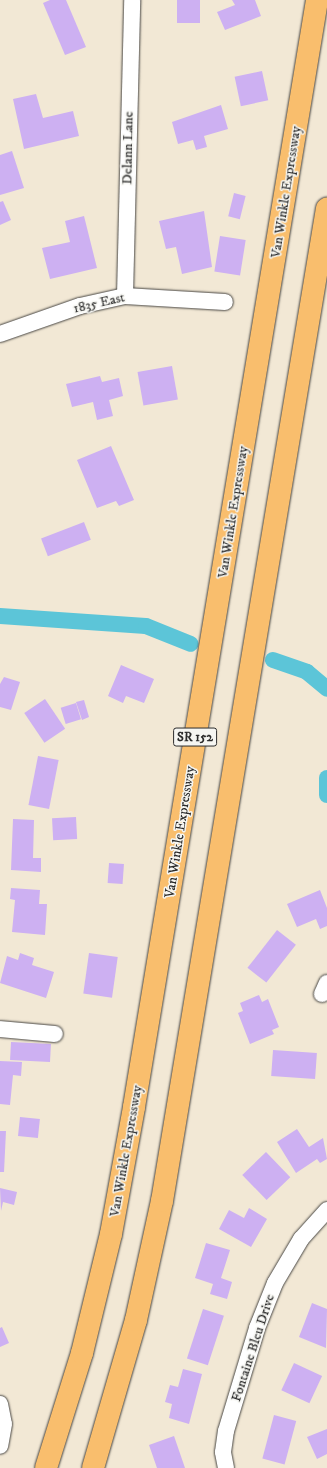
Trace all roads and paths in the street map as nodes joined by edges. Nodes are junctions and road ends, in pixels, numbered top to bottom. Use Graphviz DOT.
graph roads {
  1 [pos="132,0"];
  2 [pos="317,0"];
  3 [pos="327,209"];
  4 [pos="125,296"];
  5 [pos="225,302"];
  6 [pos="0,334"];
  7 [pos="0,1028"];
  8 [pos="56,1034"];
  9 [pos="327,1210"];
  10 [pos="0,1404"];
  11 [pos="0,1446"];
  12 [pos="46,1468"];
  13 [pos="93,1468"];
  14 [pos="226,1468"];
  1 -- 4 [label="street, Delann Lane"];
  2 -- 12 [label="main road, Van Winkle Expressway / SR 152"];
  3 -- 13 [label="main road, SR 152"];
  4 -- 5 [label="street, 1835 East"];
  4 -- 6 [label="street, 1835 East"];
  7 -- 8 [label="street"];
  9 -- 14 [label="street, Fontaine Bleu Drive"];
  10 -- 11 [label="street"];
}
